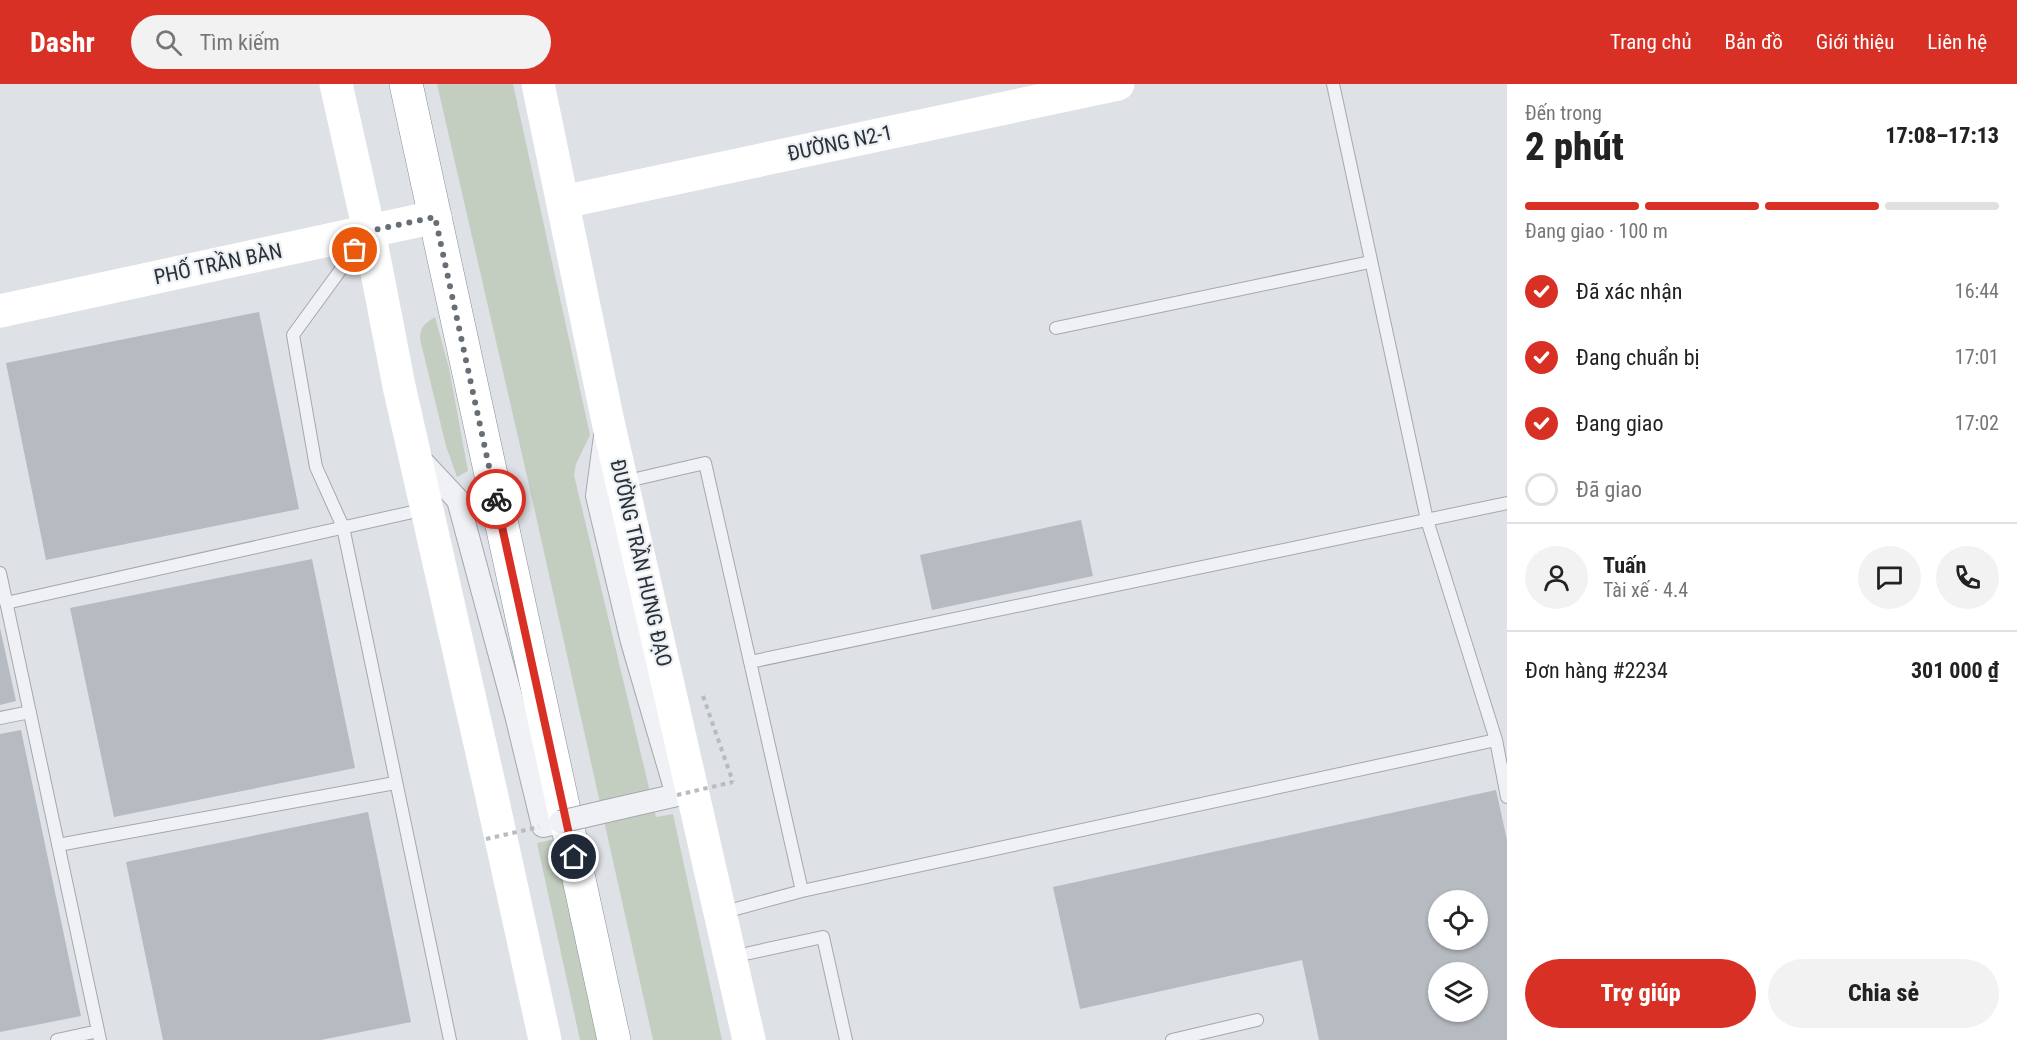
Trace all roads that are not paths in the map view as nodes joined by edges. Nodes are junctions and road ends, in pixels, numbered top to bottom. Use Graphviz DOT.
graph roads {
  1 [pos="336,84"];
  2 [pos="406,84"];
  3 [pos="538,84"];
  4 [pos="1118,84"];
  5 [pos="1333,84"];
  6 [pos="563,202"];
  7 [pos="435,217"];
  8 [pos="369,231"];
  9 [pos="1370,262"];
  10 [pos="0,310"];
  11 [pos="1056,328"];
  12 [pos="607,417"];
  13 [pos="414,453"];
  14 [pos="622,483"];
  15 [pos="1507,503"];
  16 [pos="426,508"];
  17 [pos="1427,520"];
  18 [pos="343,527"];
  19 [pos="0,573"];
  20 [pos="6,603"];
  21 [pos="750,662"];
  22 [pos="30,712"];
  23 [pos="0,718"];
  24 [pos="1496,740"];
  25 [pos="395,783"];
  26 [pos="1507,796"];
  27 [pos="58,845"];
  28 [pos="802,891"];
  29 [pos="720,913"];
  30 [pos="730,957"];
  31 [pos="1257,1020"];
  32 [pos="99,1035"];
  33 [pos="57,1040"];
  34 [pos="450,1040"];
  35 [pos="544,1040"];
  36 [pos="614,1040"];
  37 [pos="749,1040"];
  38 [pos="846,1040"];
  39 [pos="1172,1040"];
  1 -- 8 [label="main road"];
  2 -- 7 [label="main road"];
  3 -- 6 [label="main road, ĐƯỜNG TRẦN HƯNG ĐẠO"];
  4 -- 6 [label="main road, ĐƯỜNG N2-1"];
  5 -- 9 [label="lane"];
  6 -- 12 [label="main road, ĐƯỜNG TRẦN HƯNG ĐẠO"];
  7 -- 8 [label="main road, PHỐ TRẦN BÀN"];
  7 -- 36 [label="main road"];
  8 -- 10 [label="main road, PHỐ TRẦN BÀN"];
  8 -- 13 [label="main road"];
  8 -- 18 [label="lane"];
  9 -- 11 [label="lane"];
  9 -- 17 [label="lane"];
  12 -- 13 [label="street, bridge"];
  12 -- 14 [label="main road, ĐƯỜNG TRẦN HƯNG ĐẠO"];
  13 -- 16 [label="main road"];
  14 -- 21 [label="lane"];
  14 -- 29 [label="main road, ĐƯỜNG TRẦN HƯNG ĐẠO"];
  15 -- 17 [label="lane"];
  16 -- 18 [label="lane"];
  16 -- 35 [label="main road"];
  17 -- 21 [label="lane"];
  17 -- 24 [label="lane"];
  18 -- 20 [label="lane"];
  18 -- 25 [label="lane"];
  19 -- 20 [label="lane"];
  20 -- 22 [label="lane"];
  21 -- 28 [label="lane"];
  22 -- 23 [label="lane"];
  22 -- 27 [label="lane"];
  24 -- 26 [label="lane"];
  24 -- 28 [label="lane"];
  25 -- 27 [label="lane"];
  25 -- 34 [label="lane"];
  27 -- 32 [label="lane"];
  28 -- 29 [label="lane"];
  29 -- 30 [label="main road, ĐƯỜNG TRẦN HƯNG ĐẠO"];
  30 -- 37 [label="main road, ĐƯỜNG TRẦN HƯNG ĐẠO"];
  30 -- 38 [label="lane"];
  31 -- 39 [label="lane"];
  32 -- 33 [label="lane"];
}
